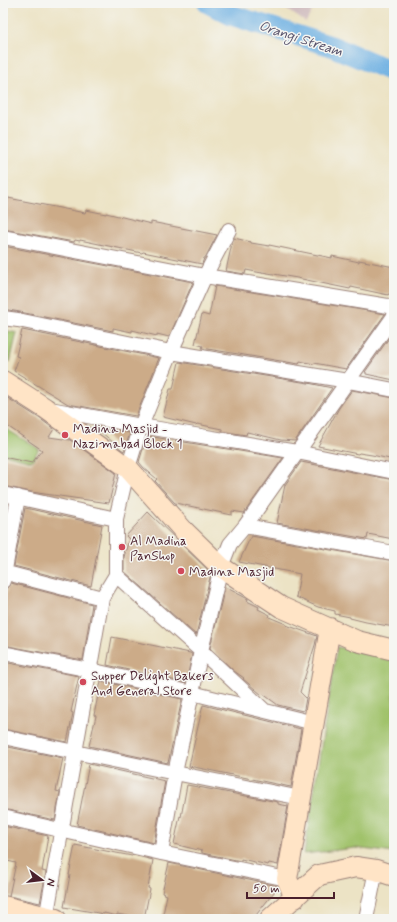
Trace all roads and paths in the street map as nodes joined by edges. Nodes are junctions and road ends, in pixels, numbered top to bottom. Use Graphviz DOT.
graph roads {
  1 [pos="229,230"];
  2 [pos="3,237"];
  3 [pos="205,276"];
  4 [pos="394,307"];
  5 [pos="394,316"];
  6 [pos="3,318"];
  7 [pos="171,352"];
  8 [pos="3,381"];
  9 [pos="348,381"];
  10 [pos="394,390"];
  11 [pos="45,408"];
  12 [pos="141,426"];
  13 [pos="297,452"];
  14 [pos="128,468"];
  15 [pos="394,472"];
  16 [pos="3,494"];
  17 [pos="18,497"];
  18 [pos="116,518"];
  19 [pos="245,526"];
  20 [pos="394,553"];
  21 [pos="221,567"];
  22 [pos="4,575"];
  23 [pos="116,575"];
  24 [pos="102,598"];
  25 [pos="330,628"];
  26 [pos="201,650"];
  27 [pos="394,650"];
  28 [pos="3,653"];
  29 [pos="90,670"];
  30 [pos="192,693"];
  31 [pos="265,711"];
  32 [pos="314,723"];
  33 [pos="3,737"];
  34 [pos="76,752"];
  35 [pos="175,773"];
  36 [pos="301,798"];
  37 [pos="3,817"];
  38 [pos="62,830"];
  39 [pos="161,853"];
  40 [pos="385,873"];
  41 [pos="287,879"];
  42 [pos="295,898"];
  43 [pos="3,906"];
  44 [pos="50,918"];
  45 [pos="270,919"];
  46 [pos="366,919"];
  1 -- 3 [label="street"];
  2 -- 3 [label="street"];
  3 -- 4 [label="street"];
  3 -- 7 [label="street"];
  5 -- 9 [label="street"];
  6 -- 7 [label="street"];
  7 -- 9 [label="street"];
  7 -- 12 [label="street"];
  8 -- 11 [label="street"];
  9 -- 10 [label="street"];
  9 -- 13 [label="street"];
  11 -- 12 [label="street"];
  11 -- 14 [label="street"];
  12 -- 13 [label="street"];
  12 -- 14 [label="street"];
  13 -- 15 [label="street"];
  13 -- 19 [label="street"];
  14 -- 18 [label="street"];
  14 -- 21 [label="street"];
  16 -- 17 [label="street"];
  17 -- 18 [label="street"];
  17 -- 22 [label="street"];
  18 -- 23 [label="street"];
  19 -- 20 [label="street"];
  19 -- 21 [label="street"];
  21 -- 25 [label="street"];
  21 -- 26 [label="street"];
  22 -- 24 [label="street"];
  23 -- 24 [label="street"];
  23 -- 26 [label="street"];
  24 -- 29 [label="street"];
  25 -- 27 [label="street"];
  25 -- 32 [label="street"];
  26 -- 30 [label="street"];
  26 -- 31 [label="street"];
  28 -- 29 [label="street"];
  29 -- 30 [label="street"];
  29 -- 34 [label="street"];
  30 -- 31 [label="street"];
  30 -- 35 [label="street"];
  31 -- 32 [label="street"];
  32 -- 36 [label="street"];
  33 -- 34 [label="street"];
  34 -- 35 [label="street"];
  34 -- 38 [label="street"];
  35 -- 36 [label="street"];
  35 -- 39 [label="street"];
  36 -- 41 [label="street"];
  37 -- 38 [label="street"];
  38 -- 39 [label="street"];
  38 -- 44 [label="street"];
  39 -- 41 [label="street"];
  40 -- 42 [label="street"];
  40 -- 46 [label="street"];
  41 -- 42 [label="street"];
  42 -- 45 [label="street"];
  43 -- 44 [label="street"];
}
